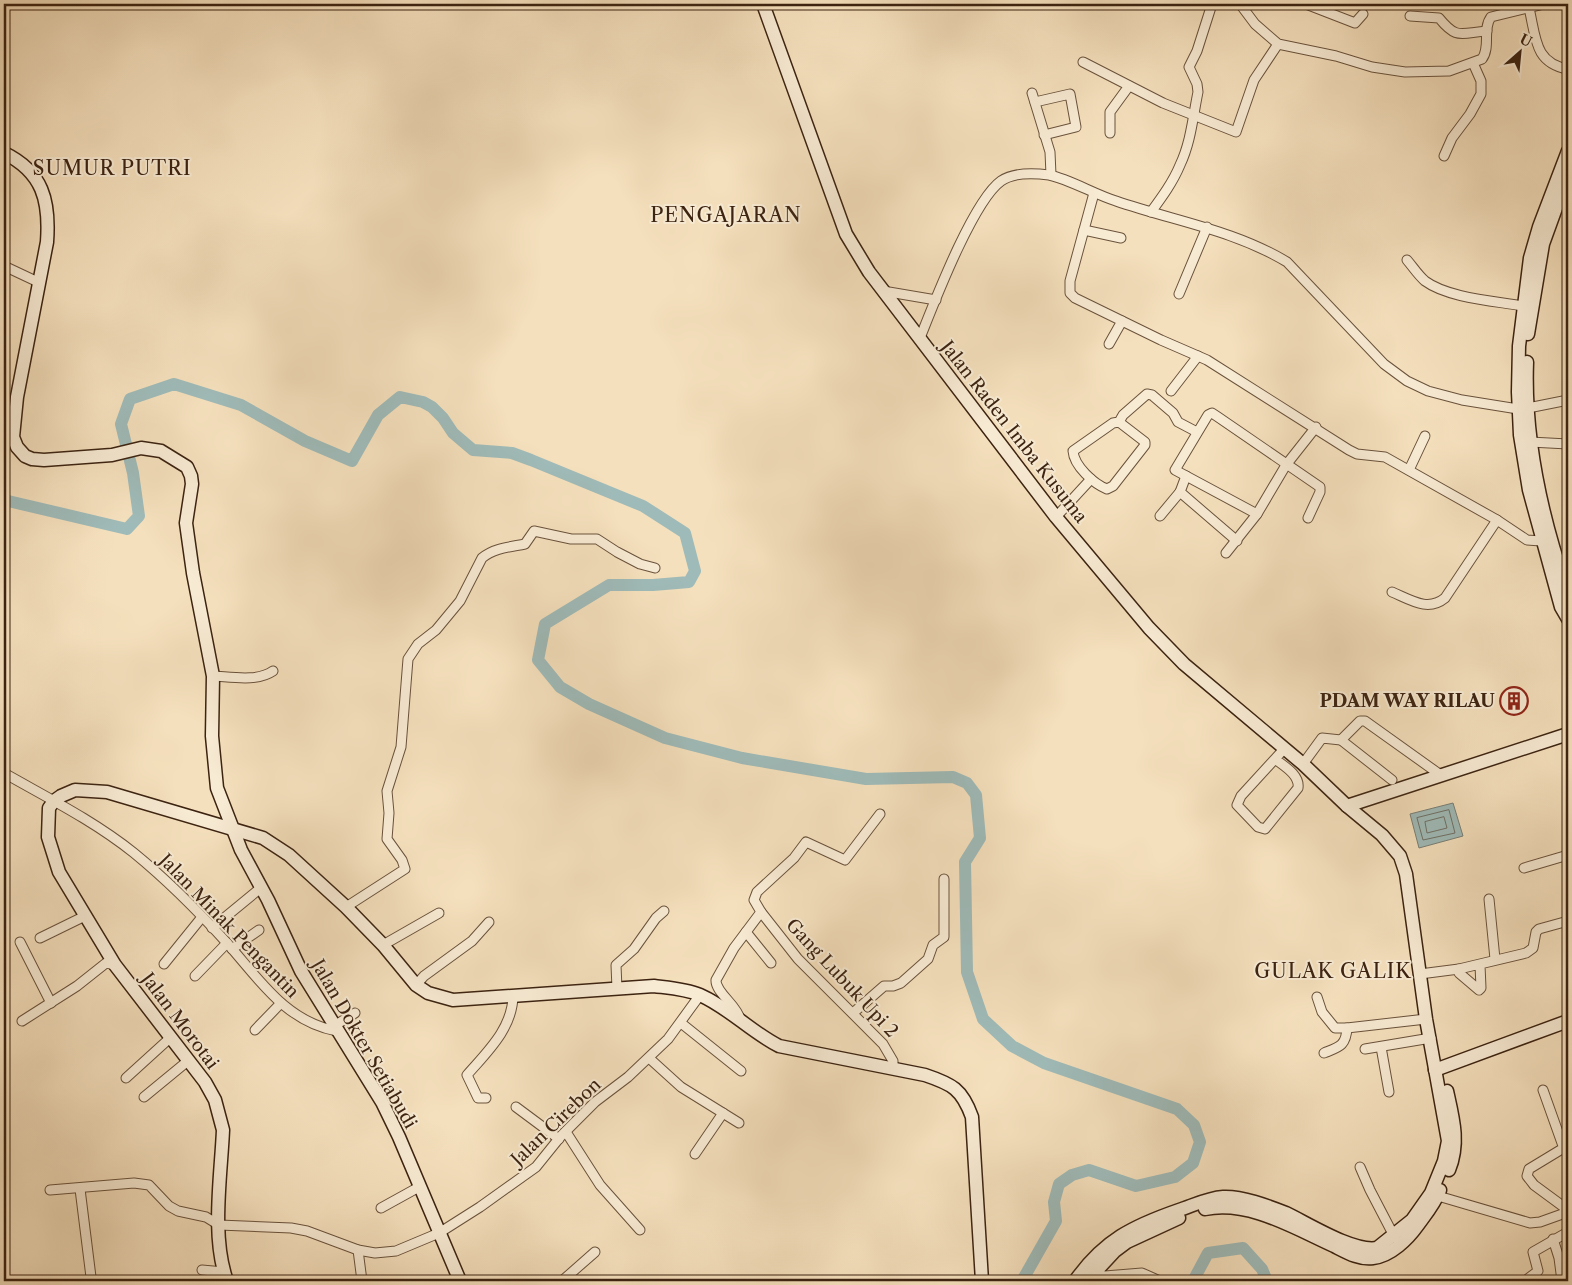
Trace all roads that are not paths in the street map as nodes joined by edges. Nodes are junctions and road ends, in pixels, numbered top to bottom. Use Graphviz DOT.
graph roads {
  1 [pos="763,4"];
  2 [pos="1212,4"];
  3 [pos="1240,4"];
  4 [pos="1306,4"];
  5 [pos="1544,4"];
  6 [pos="1529,8"];
  7 [pos="1363,14"];
  8 [pos="1410,16"];
  9 [pos="1487,31"];
  10 [pos="1278,44"];
  11 [pos="1083,62"];
  12 [pos="1473,63"];
  13 [pos="1568,69"];
  14 [pos="1129,86"];
  15 [pos="1193,116"];
  16 [pos="1110,133"];
  17 [pos="1044,135"];
  18 [pos="1568,151"];
  19 [pos="4,153"];
  20 [pos="1444,156"];
  21 [pos="1566,168"];
  22 [pos="1051,176"];
  23 [pos="1094,193"];
  24 [pos="1150,212"];
  25 [pos="1207,227"];
  26 [pos="1084,230"];
  27 [pos="1121,238"];
  28 [pos="1535,258"];
  29 [pos="1408,260"];
  30 [pos="4,266"];
  31 [pos="38,282"];
  32 [pos="883,291"];
  33 [pos="1179,294"];
  34 [pos="936,300"];
  35 [pos="1523,306"];
  36 [pos="1122,321"];
  37 [pos="920,338"];
  38 [pos="1109,344"];
  39 [pos="1523,346"];
  40 [pos="1198,356"];
  41 [pos="1171,391"];
  42 [pos="1568,400"];
  43 [pos="1523,409"];
  44 [pos="1119,422"];
  45 [pos="1316,428"];
  46 [pos="1197,432"];
  47 [pos="1425,436"];
  48 [pos="1526,437"];
  49 [pos="1568,444"];
  50 [pos="1286,464"];
  51 [pos="1409,470"];
  52 [pos="1186,476"];
  53 [pos="1091,479"];
  54 [pos="1180,492"];
  55 [pos="1256,514"];
  56 [pos="1160,516"];
  57 [pos="1056,517"];
  58 [pos="1308,518"];
  59 [pos="1497,520"];
  60 [pos="1541,521"];
  61 [pos="1237,541"];
  62 [pos="1541,541"];
  63 [pos="1226,553"];
  64 [pos="655,568"];
  65 [pos="1565,573"];
  66 [pos="1392,592"];
  67 [pos="1568,593"];
  68 [pos="1568,619"];
  69 [pos="273,671"];
  70 [pos="213,676"];
  71 [pos="1568,734"];
  72 [pos="1341,740"];
  73 [pos="1284,749"];
  74 [pos="1275,759"];
  75 [pos="1303,764"];
  76 [pos="4,773"];
  77 [pos="1442,776"];
  78 [pos="1392,780"];
  79 [pos="1370,800"];
  80 [pos="54,801"];
  81 [pos="1347,806"];
  82 [pos="880,814"];
  83 [pos="1374,827"];
  84 [pos="232,828"];
  85 [pos="1568,855"];
  86 [pos="1524,868"];
  87 [pos="944,880"];
  88 [pos="257,891"];
  89 [pos="1489,899"];
  90 [pos="346,907"];
  91 [pos="664,910"];
  92 [pos="761,912"];
  93 [pos="439,913"];
  94 [pos="85,916"];
  95 [pos="202,917"];
  96 [pos="1568,921"];
  97 [pos="489,922"];
  98 [pos="212,928"];
  99 [pos="259,930"];
  100 [pos="746,932"];
  101 [pos="40,938"];
  102 [pos="20,942"];
  103 [pos="384,945"];
  104 [pos="229,946"];
  105 [pos="1495,959"];
  106 [pos="771,963"];
  107 [pos="164,964"];
  108 [pos="115,965"];
  109 [pos="1480,966"];
  110 [pos="1459,970"];
  111 [pos="1420,974"];
  112 [pos="195,976"];
  113 [pos="416,985"];
  114 [pos="617,990"];
  115 [pos="514,995"];
  116 [pos="700,995"];
  117 [pos="1318,997"];
  118 [pos="51,1003"];
  119 [pos="280,1003"];
  120 [pos="355,1013"];
  121 [pos="853,1013"];
  122 [pos="1426,1019"];
  123 [pos="22,1021"];
  124 [pos="1568,1021"];
  125 [pos="740,1022"];
  126 [pos="681,1023"];
  127 [pos="335,1028"];
  128 [pos="1346,1028"];
  129 [pos="255,1030"];
  130 [pos="170,1038"];
  131 [pos="1431,1038"];
  132 [pos="1381,1047"];
  133 [pos="1365,1049"];
  134 [pos="1324,1053"];
  135 [pos="649,1058"];
  136 [pos="189,1060"];
  137 [pos="1437,1064"];
  138 [pos="894,1068"];
  139 [pos="741,1071"];
  140 [pos="126,1078"];
  141 [pos="1543,1090"];
  142 [pos="1389,1092"];
  143 [pos="144,1097"];
  144 [pos="486,1098"];
  145 [pos="516,1107"];
  146 [pos="723,1113"];
  147 [pos="739,1123"];
  148 [pos="562,1135"];
  149 [pos="696,1154"];
  150 [pos="1449,1157"];
  151 [pos="1360,1167"];
  152 [pos="419,1187"];
  153 [pos="80,1189"];
  154 [pos="50,1190"];
  155 [pos="1438,1196"];
  156 [pos="380,1208"];
  157 [pos="1568,1211"];
  158 [pos="218,1225"];
  159 [pos="640,1230"];
  160 [pos="1568,1232"];
  161 [pos="439,1233"];
  162 [pos="1553,1239"];
  163 [pos="1397,1240"];
  164 [pos="358,1250"];
  165 [pos="595,1252"];
  166 [pos="202,1270"];
  167 [pos="91,1277"];
  168 [pos="225,1277"];
  169 [pos="1091,1278"];
  170 [pos="985,1279"];
  171 [pos="362,1281"];
  172 [pos="460,1281"];
  173 [pos="562,1281"];
  174 [pos="1075,1281"];
  175 [pos="1160,1281"];
  176 [pos="1525,1281"];
  177 [pos="1562,1281"];
  1 -- 32 [label="street, Jalan Raden Imba Kusuma"];
  2 -- 15 [label="street"];
  3 -- 10 [label="street"];
  4 -- 7 [label="street"];
  5 -- 6 [label="street"];
  6 -- 9 [label="street"];
  6 -- 13 [label="street"];
  8 -- 9 [label="street"];
  9 -- 12 [label="street"];
  10 -- 12 [label="street"];
  10 -- 15 [label="street"];
  11 -- 14 [label="street"];
  12 -- 20 [label="street"];
  14 -- 15 [label="street"];
  14 -- 16 [label="street"];
  15 -- 24 [label="street"];
  17 -- 17 [label="street"];
  17 -- 22 [label="street"];
  18 -- 21 [label="street"];
  19 -- 31 [label="street"];
  21 -- 28 [label="street"];
  22 -- 23 [label="street"];
  22 -- 34 [label="street"];
  23 -- 24 [label="street"];
  23 -- 26 [label="street"];
  24 -- 25 [label="street"];
  25 -- 33 [label="street"];
  25 -- 43 [label="street"];
  26 -- 27 [label="street"];
  26 -- 36 [label="street"];
  28 -- 35 [label="street"];
  28 -- 39 [label="street"];
  29 -- 35 [label="street"];
  30 -- 31 [label="street"];
  31 -- 70 [label="street, Jalan Dokter Setiabudi"];
  32 -- 34 [label="street"];
  32 -- 37 [label="street, Jalan Raden Imba Kusuma"];
  34 -- 37 [label="street"];
  35 -- 39 [label="street"];
  36 -- 38 [label="street"];
  36 -- 40 [label="street"];
  37 -- 57 [label="street, Jalan Raden Imba Kusuma"];
  39 -- 43 [label="street"];
  40 -- 41 [label="street"];
  40 -- 45 [label="street"];
  42 -- 43 [label="street"];
  43 -- 48 [label="street"];
  44 -- 46 [label="street"];
  44 -- 53 [label="street"];
  44 -- 53 [label="street"];
  45 -- 50 [label="street"];
  45 -- 51 [label="street"];
  46 -- 50 [label="street"];
  46 -- 52 [label="street"];
  47 -- 51 [label="street"];
  48 -- 49 [label="street"];
  48 -- 60 [label="street"];
  50 -- 55 [label="street"];
  50 -- 58 [label="street"];
  51 -- 59 [label="street"];
  52 -- 54 [label="street"];
  52 -- 55 [label="street"];
  53 -- 57 [label="street"];
  54 -- 56 [label="street"];
  54 -- 61 [label="street"];
  55 -- 61 [label="street"];
  57 -- 73 [label="street, Jalan Raden Imba Kusuma"];
  59 -- 62 [label="street"];
  59 -- 66 [label="street"];
  60 -- 62 [label="street"];
  60 -- 65 [label="street"];
  61 -- 63 [label="street"];
  62 -- 68 [label="street"];
  64 -- 90 [label="street"];
  65 -- 67 [label="street"];
  69 -- 70 [label="street"];
  70 -- 84 [label="street, Jalan Dokter Setiabudi"];
  71 -- 77 [label="street"];
  72 -- 75 [label="street"];
  72 -- 77 [label="street"];
  72 -- 78 [label="street"];
  73 -- 74 [label="street"];
  73 -- 75 [label="street, Jalan Raden Imba Kusuma"];
  74 -- 74 [label="street"];
  75 -- 81 [label="street, Jalan Raden Imba Kusuma"];
  76 -- 80 [label="street, Jalan Minak Pengantin"];
  77 -- 79 [label="street"];
  79 -- 81 [label="street"];
  79 -- 83 [label="street"];
  80 -- 84 [label="street"];
  80 -- 94 [label="street, Jalan Morotai"];
  80 -- 95 [label="street, Jalan Minak Pengantin"];
  81 -- 83 [label="street, Jalan Raden Imba Kusuma"];
  82 -- 92 [label="street"];
  83 -- 111 [label="street, Jalan Raden Imba Kusuma"];
  84 -- 90 [label="street"];
  84 -- 127 [label="street, Jalan Dokter Setiabudi"];
  85 -- 86 [label="street"];
  87 -- 121 [label="street"];
  88 -- 98 [label="street"];
  89 -- 105 [label="street"];
  90 -- 103 [label="street"];
  91 -- 114 [label="street"];
  92 -- 100 [label="street"];
  92 -- 121 [label="street, Gang Lubuk Upi 2"];
  93 -- 103 [label="street"];
  94 -- 101 [label="street"];
  94 -- 108 [label="street, Jalan Morotai"];
  95 -- 98 [label="street, Jalan Minak Pengantin"];
  95 -- 107 [label="street"];
  96 -- 105 [label="street"];
  97 -- 113 [label="street"];
  98 -- 104 [label="street, Jalan Minak Pengantin"];
  99 -- 104 [label="street"];
  100 -- 106 [label="street"];
  100 -- 125 [label="street"];
  102 -- 118 [label="street"];
  103 -- 113 [label="street"];
  104 -- 112 [label="street"];
  104 -- 119 [label="street, Jalan Minak Pengantin"];
  105 -- 109 [label="street"];
  108 -- 118 [label="street"];
  108 -- 130 [label="street, Jalan Morotai"];
  109 -- 110 [label="street"];
  109 -- 110 [label="street"];
  110 -- 111 [label="street"];
  111 -- 122 [label="street, Jalan Raden Imba Kusuma"];
  113 -- 115 [label="street"];
  114 -- 115 [label="street"];
  114 -- 116 [label="street"];
  115 -- 144 [label="street"];
  116 -- 125 [label="street"];
  116 -- 126 [label="street, Jalan Cirebon"];
  117 -- 128 [label="street"];
  118 -- 123 [label="street"];
  119 -- 127 [label="street, Jalan Minak Pengantin"];
  119 -- 129 [label="street"];
  120 -- 127 [label="street"];
  121 -- 138 [label="street, Gang Lubuk Upi 2"];
  122 -- 128 [label="street"];
  122 -- 131 [label="street, Jalan Raden Imba Kusuma"];
  124 -- 137 [label="street"];
  125 -- 138 [label="street"];
  126 -- 135 [label="street, Jalan Cirebon"];
  126 -- 139 [label="street"];
  127 -- 152 [label="street, Jalan Dokter Setiabudi"];
  128 -- 134 [label="street"];
  130 -- 136 [label="street, Jalan Morotai"];
  130 -- 140 [label="street"];
  131 -- 132 [label="street"];
  131 -- 137 [label="street, Jalan Raden Imba Kusuma"];
  132 -- 133 [label="street"];
  132 -- 142 [label="street"];
  135 -- 146 [label="street"];
  135 -- 148 [label="street, Jalan Cirebon"];
  136 -- 143 [label="street"];
  136 -- 158 [label="street, Jalan Morotai"];
  137 -- 150 [label="street, Jalan Raden Imba Kusuma"];
  138 -- 170 [label="street"];
  141 -- 157 [label="street"];
  145 -- 148 [label="street"];
  146 -- 147 [label="street"];
  146 -- 149 [label="street"];
  148 -- 159 [label="street"];
  148 -- 161 [label="street, Jalan Cirebon"];
  150 -- 155 [label="street"];
  150 -- 163 [label="street"];
  151 -- 163 [label="street"];
  152 -- 156 [label="street"];
  152 -- 161 [label="street, Jalan Dokter Setiabudi"];
  153 -- 154 [label="street"];
  153 -- 158 [label="street"];
  153 -- 167 [label="street"];
  155 -- 157 [label="street"];
  155 -- 163 [label="street"];
  158 -- 164 [label="street, Jalan Cirebon"];
  158 -- 168 [label="street, Jalan Morotai"];
  160 -- 162 [label="street"];
  161 -- 164 [label="street, Jalan Cirebon"];
  161 -- 172 [label="street, Jalan Dokter Setiabudi"];
  162 -- 176 [label="street"];
  162 -- 177 [label="street"];
  163 -- 169 [label="street"];
  163 -- 174 [label="street"];
  164 -- 171 [label="street"];
  165 -- 173 [label="street"];
  166 -- 168 [label="street"];
  169 -- 175 [label="street"];
}
